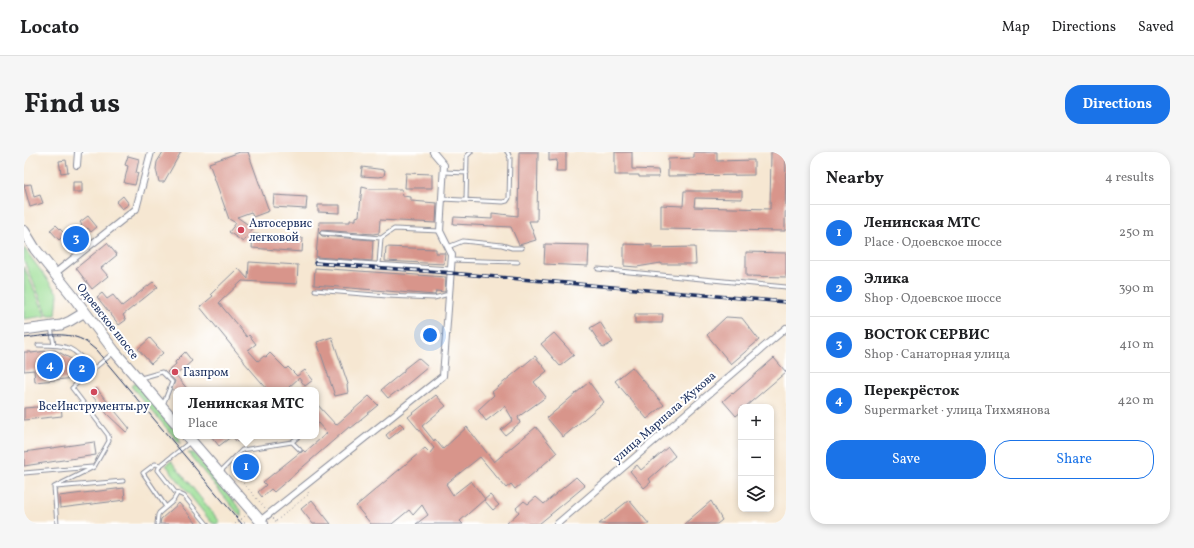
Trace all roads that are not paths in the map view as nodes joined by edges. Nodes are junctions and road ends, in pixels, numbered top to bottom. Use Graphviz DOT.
graph roads {
  1 [pos="78,152"];
  2 [pos="151,152"];
  3 [pos="433,152"];
  4 [pos="471,152"];
  5 [pos="507,152"];
  6 [pos="77,165"];
  7 [pos="444,172"];
  8 [pos="467,173"];
  9 [pos="442,198"];
  10 [pos="466,200"];
  11 [pos="440,231"];
  12 [pos="24,232"];
  13 [pos="322,233"];
  14 [pos="381,238"];
  15 [pos="448,247"];
  16 [pos="522,248"];
  17 [pos="316,260"];
  18 [pos="451,260"];
  19 [pos="518,262"];
  20 [pos="379,264"];
  21 [pos="598,269"];
  22 [pos="450,270"];
  23 [pos="54,274"];
  24 [pos="786,287"];
  25 [pos="315,290"];
  26 [pos="449,294"];
  27 [pos="85,312"];
  28 [pos="51,327"];
  29 [pos="786,328"];
  30 [pos="24,330"];
  31 [pos="38,345"];
  32 [pos="54,345"];
  33 [pos="115,352"];
  34 [pos="92,370"];
  35 [pos="138,379"];
  36 [pos="162,406"];
  37 [pos="173,419"];
  38 [pos="188,439"];
  39 [pos="190,439"];
  40 [pos="295,439"];
  41 [pos="292,442"];
  42 [pos="300,450"];
  43 [pos="161,465"];
  44 [pos="94,467"];
  45 [pos="24,473"];
  46 [pos="219,473"];
  47 [pos="122,481"];
  48 [pos="54,487"];
  49 [pos="177,494"];
  50 [pos="166,507"];
  51 [pos="257,519"];
  52 [pos="57,524"];
  53 [pos="157,524"];
  54 [pos="207,524"];
  55 [pos="557,524"];
  1 -- 6 [label="street"];
  2 -- 23 [label="street"];
  3 -- 7 [label="street"];
  4 -- 8 [label="lane"];
  5 -- 10 [label="lane"];
  7 -- 8 [label="lane"];
  7 -- 9 [label="street"];
  8 -- 10 [label="lane"];
  9 -- 10 [label="lane"];
  9 -- 11 [label="street"];
  11 -- 14 [label="lane"];
  11 -- 15 [label="street"];
  12 -- 23 [label="main road, Одоевское шоссе"];
  13 -- 14 [label="lane"];
  14 -- 20 [label="lane"];
  15 -- 16 [label="lane"];
  15 -- 18 [label="street"];
  17 -- 20 [label="lane"];
  18 -- 19 [label="lane"];
  18 -- 22 [label="street"];
  20 -- 22 [label="lane"];
  21 -- 24 [label="lane"];
  22 -- 26 [label="street"];
  23 -- 27 [label="main road, Одоевское шоссе"];
  25 -- 26 [label="lane"];
  26 -- 51 [label="street"];
  27 -- 28 [label="street"];
  27 -- 33 [label="main road, Одоевское шоссе"];
  28 -- 30 [label="street"];
  28 -- 32 [label="lane"];
  29 -- 55 [label="street, улица Маршала Жукова"];
  31 -- 32 [label="lane"];
  32 -- 34 [label="lane"];
  33 -- 34 [label="lane"];
  33 -- 35 [label="main road, Одоевское шоссе"];
  34 -- 44 [label="lane"];
  35 -- 36 [label="main road, Одоевское шоссе"];
  35 -- 36 [label="lane"];
  36 -- 37 [label="main road, Одоевское шоссе"];
  38 -- 43 [label="lane"];
  39 -- 46 [label="main road"];
  40 -- 41 [label="lane"];
  41 -- 42 [label="lane"];
  41 -- 46 [label="lane"];
  43 -- 49 [label="lane"];
  43 -- 50 [label="lane"];
  44 -- 45 [label="lane"];
  44 -- 48 [label="lane"];
  46 -- 51 [label="main road"];
  47 -- 48 [label="lane"];
  48 -- 52 [label="lane"];
  49 -- 50 [label="lane"];
  49 -- 54 [label="lane"];
  50 -- 53 [label="lane"];
}
